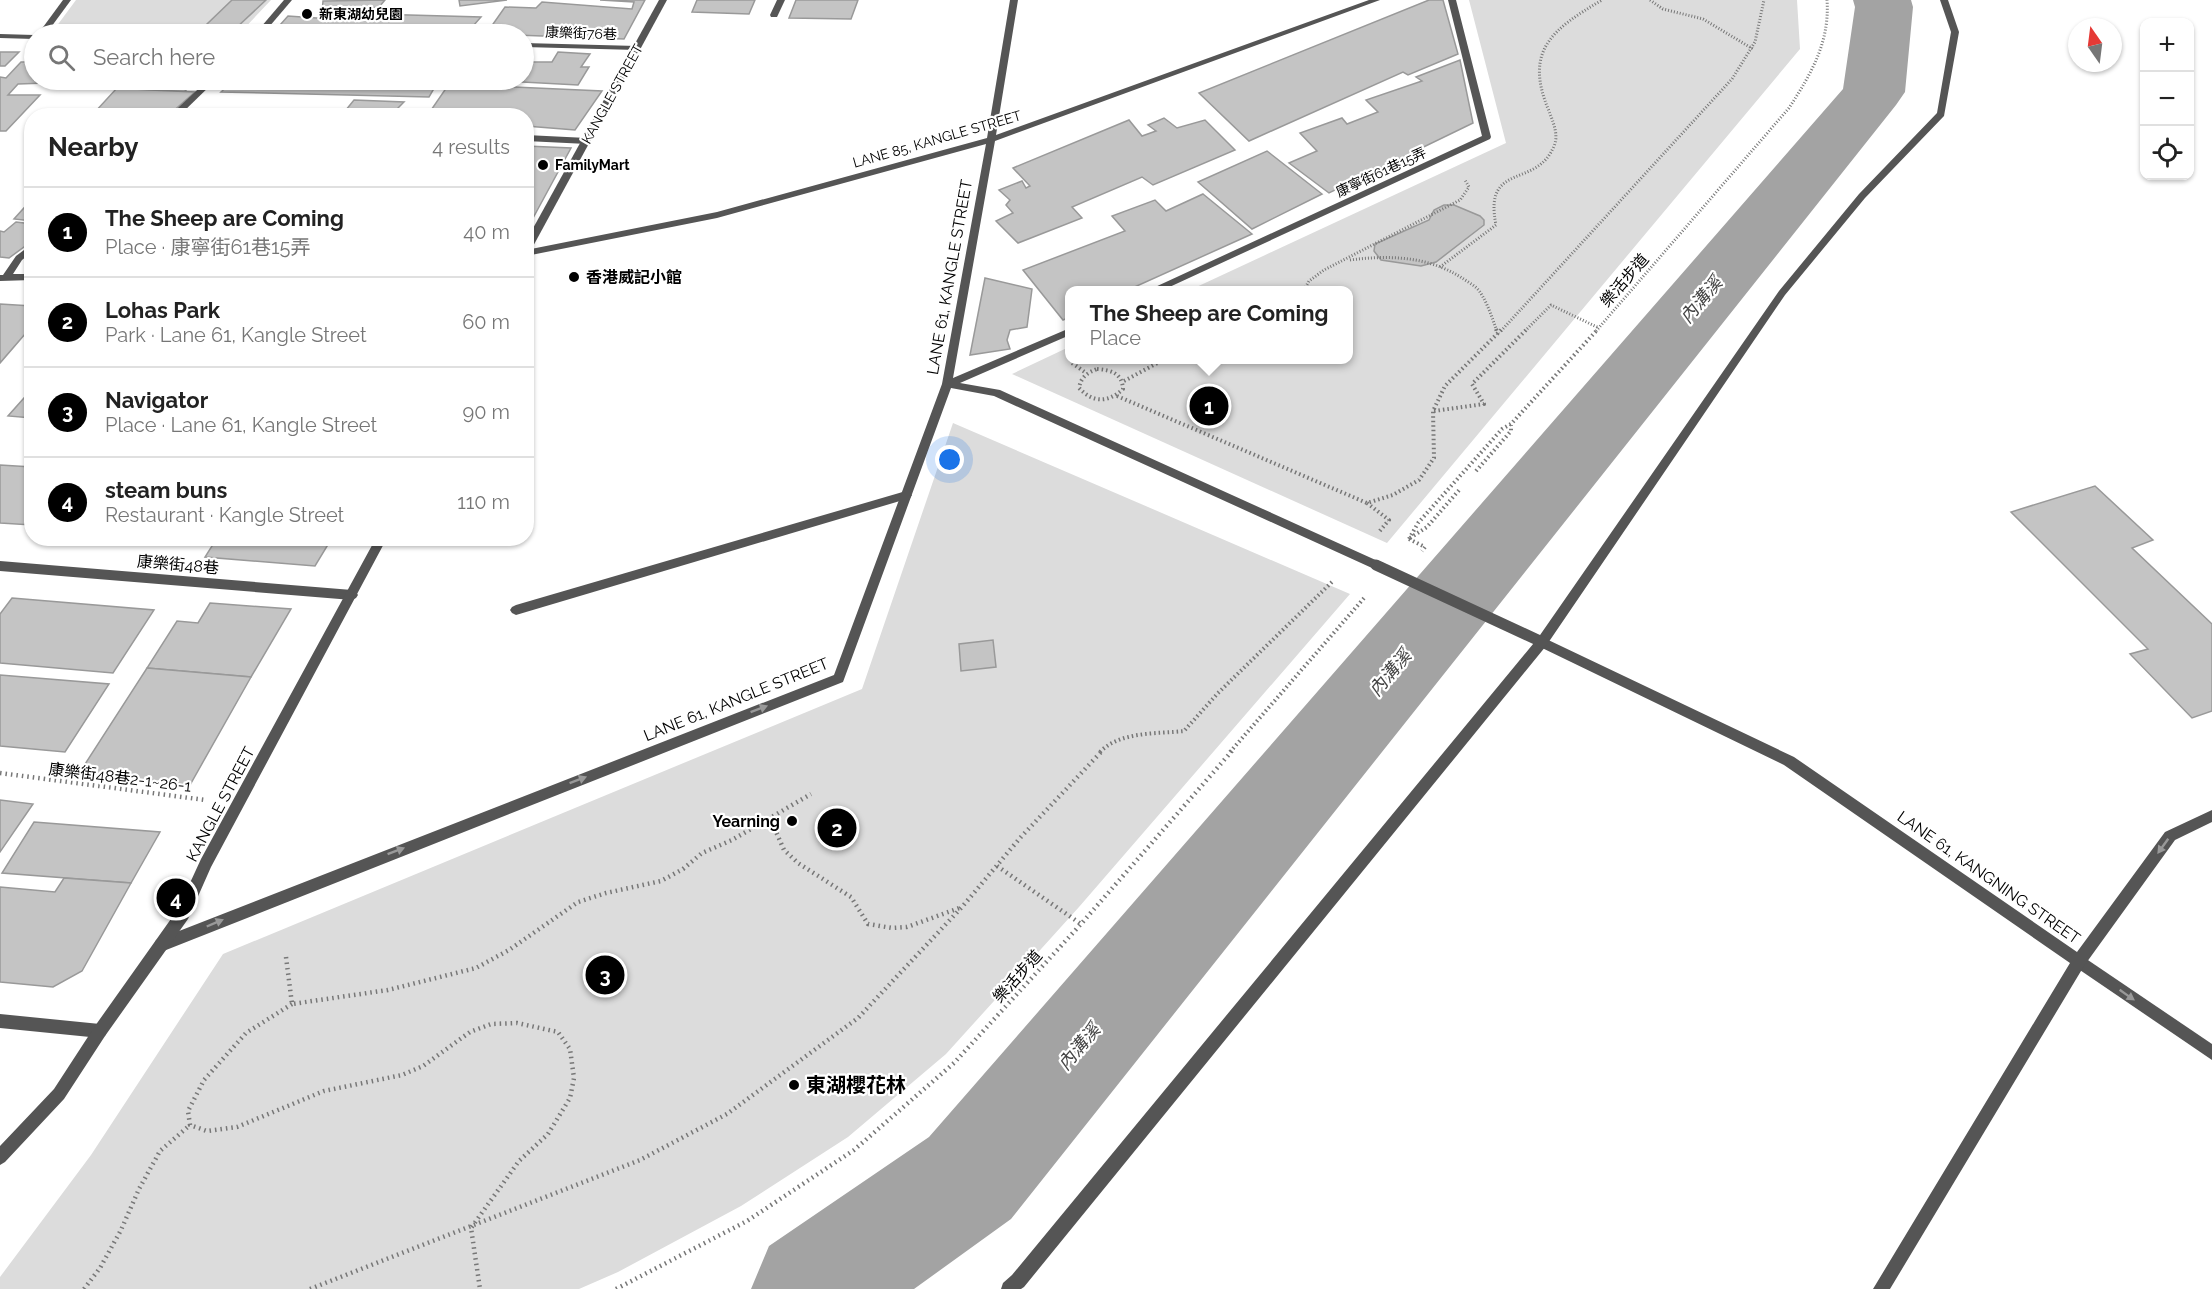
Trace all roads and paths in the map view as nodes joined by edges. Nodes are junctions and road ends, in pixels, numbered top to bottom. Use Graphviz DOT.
graph roads {
  1 [pos="67,0"];
  2 [pos="288,0"];
  3 [pos="663,0"];
  4 [pos="781,0"];
  5 [pos="1014,0"];
  6 [pos="1376,0"];
  7 [pos="1452,0"];
  8 [pos="1602,0"];
  9 [pos="1650,0"];
  10 [pos="1764,0"];
  11 [pos="1828,0"];
  12 [pos="1944,0"];
  13 [pos="774,15"];
  14 [pos="49,24"];
  15 [pos="268,24"];
  16 [pos="0,36"];
  17 [pos="24,37"];
  18 [pos="534,45"];
  19 [pos="638,48"];
  20 [pos="1753,49"];
  21 [pos="201,90"];
  22 [pos="182,108"];
  23 [pos="534,138"];
  24 [pos="991,140"];
  25 [pos="587,141"];
  26 [pos="1462,174"];
  27 [pos="534,237"];
  28 [pos="534,249"];
  29 [pos="24,254"];
  30 [pos="1347,260"];
  31 [pos="1440,267"];
  32 [pos="24,277"];
  33 [pos="3,278"];
  34 [pos="1167,286"];
  35 [pos="1306,286"];
  36 [pos="1599,328"];
  37 [pos="1065,333"];
  38 [pos="1498,334"];
  39 [pos="1074,364"];
  40 [pos="1159,364"];
  41 [pos="1086,373"];
  42 [pos="1124,381"];
  43 [pos="947,384"];
  44 [pos="1117,396"];
  45 [pos="1433,411"];
  46 [pos="1511,424"];
  47 [pos="1476,471"];
  48 [pos="1460,489"];
  49 [pos="906,495"];
  50 [pos="1409,539"];
  51 [pos="378,546"];
  52 [pos="1425,547"];
  53 [pos="1358,557"];
  54 [pos="0,566"];
  55 [pos="352,595"];
  56 [pos="1363,596"];
  57 [pos="516,610"];
  58 [pos="1542,642"];
  59 [pos="0,773"];
  60 [pos="811,794"];
  61 [pos="238,804"];
  62 [pos="2212,816"];
  63 [pos="770,818"];
  64 [pos="997,866"];
  65 [pos="962,907"];
  66 [pos="1081,924"];
  67 [pos="161,945"];
  68 [pos="286,957"];
  69 [pos="2079,961"];
  70 [pos="292,1004"];
  71 [pos="0,1021"];
  72 [pos="100,1031"];
  73 [pos="2212,1053"];
  74 [pos="190,1125"];
  75 [pos="0,1157"];
  76 [pos="471,1228"];
  77 [pos="84,1289"];
  78 [pos="310,1289"];
  79 [pos="480,1289"];
  80 [pos="616,1289"];
  81 [pos="1009,1289"];
  82 [pos="1881,1289"];
  1 -- 14 [label="street"];
  2 -- 15 [label="street"];
  3 -- 19 [label="street, KANGLE STREET"];
  4 -- 13 [label="street"];
  5 -- 24 [label="street, LANE 61, KANGLE STREET"];
  6 -- 24 [label="street, LANE 85, KANGLE STREET"];
  7 -- 34 [label="street, 康寧街61巷15弄"];
  8 -- 31 [label="path"];
  9 -- 20 [label="path"];
  10 -- 20 [label="path"];
  11 -- 36 [label="path, 樂活步道"];
  12 -- 58 [label="street"];
  16 -- 17 [label="street"];
  18 -- 19 [label="street, 康樂街76巷"];
  19 -- 25 [label="street, KANGLE STREET"];
  20 -- 38 [label="path"];
  21 -- 22 [label="street"];
  23 -- 25 [label="street"];
  24 -- 28 [label="street, LANE 85, KANGLE STREET"];
  24 -- 43 [label="street, LANE 61, KANGLE STREET"];
  25 -- 27 [label="street, KANGLE STREET"];
  26 -- 30 [label="path"];
  29 -- 33 [label="street"];
  30 -- 31 [label="path"];
  30 -- 35 [label="path"];
  31 -- 38 [label="path"];
  32 -- 33 [label="street"];
  36 -- 45 [label="path"];
  36 -- 46 [label="path, 樂活步道"];
  37 -- 43 [label="street"];
  38 -- 45 [label="path"];
  39 -- 41 [label="path"];
  40 -- 42 [label="path"];
  41 -- 42 [label="path"];
  41 -- 44 [label="path"];
  42 -- 44 [label="path"];
  43 -- 49 [label="street, LANE 61, KANGLE STREET"];
  43 -- 53 [label="street, LANE 61, KANGNING STREET"];
  44 -- 45 [label="path"];
  46 -- 47 [label="path"];
  46 -- 50 [label="path, 樂活步道"];
  48 -- 50 [label="path"];
  49 -- 57 [label="street"];
  67 -- 49 [label="street, LANE 61, KANGLE STREET, one-way"];
  50 -- 52 [label="path"];
  51 -- 55 [label="street, KANGLE STREET"];
  53 -- 58 [label="street, LANE 61, KANGNING STREET, bridge"];
  53 -- 64 [label="path"];
  54 -- 55 [label="street, 康樂街48巷"];
  55 -- 61 [label="street, KANGLE STREET"];
  56 -- 66 [label="path, 樂活步道"];
  58 -- 69 [label="street, LANE 61, KANGNING STREET"];
  58 -- 81 [label="street"];
  59 -- 61 [label="path, 康樂街48巷2-1~26-1"];
  60 -- 63 [label="path"];
  61 -- 67 [label="street, KANGLE STREET"];
  62 -- 69 [label="street, one-way"];
  63 -- 65 [label="path"];
  63 -- 70 [label="path"];
  64 -- 65 [label="path"];
  64 -- 66 [label="path"];
  65 -- 76 [label="path"];
  66 -- 80 [label="path, 樂活步道"];
  67 -- 72 [label="street, KANGLE STREET"];
  68 -- 70 [label="path"];
  69 -- 73 [label="street, one-way"];
  69 -- 82 [label="street, LANE 61, KANGNING STREET"];
  70 -- 74 [label="path"];
  71 -- 72 [label="street"];
  72 -- 75 [label="street, KANGLE STREET"];
  74 -- 76 [label="path"];
  74 -- 77 [label="path"];
  76 -- 78 [label="path"];
  76 -- 79 [label="path"];
}
